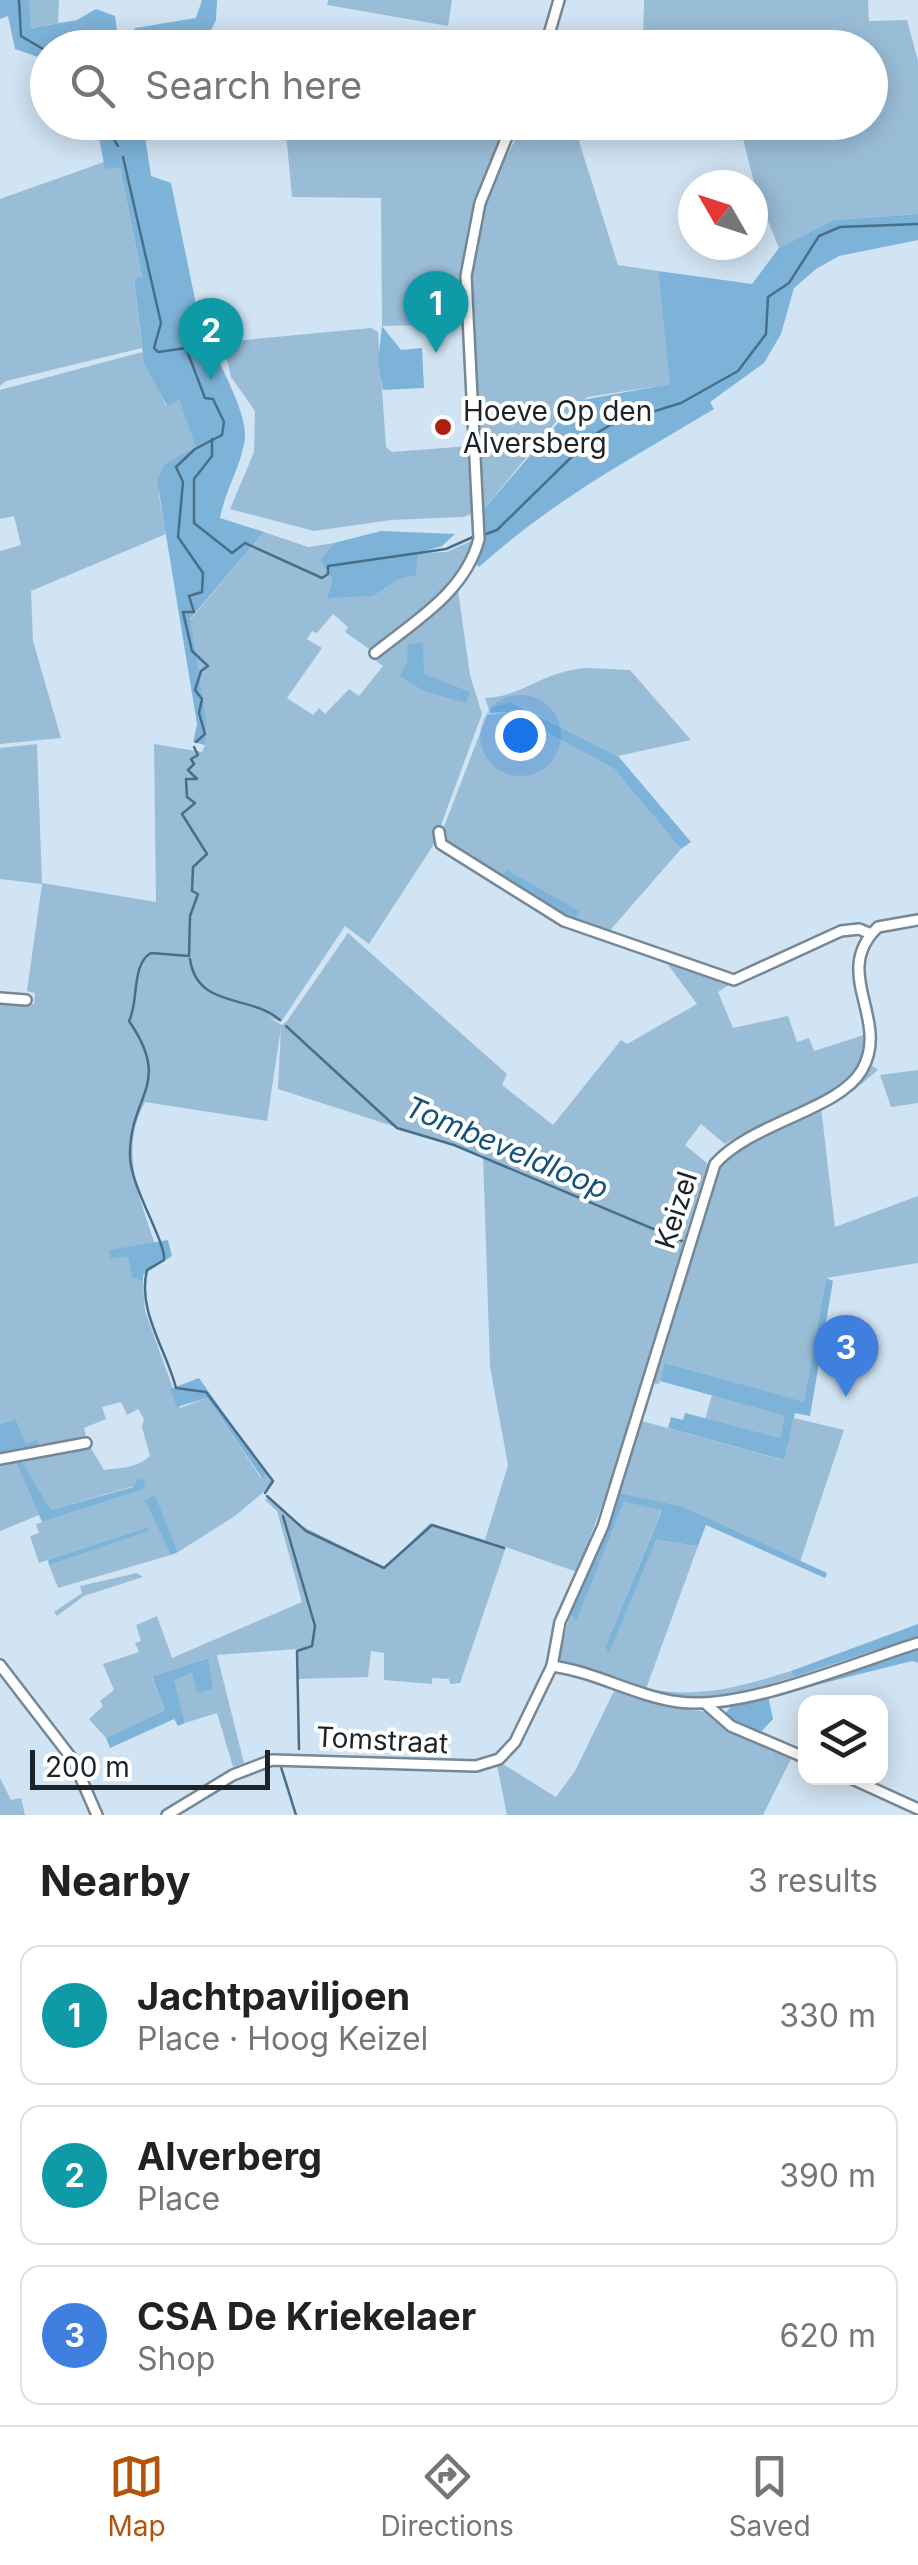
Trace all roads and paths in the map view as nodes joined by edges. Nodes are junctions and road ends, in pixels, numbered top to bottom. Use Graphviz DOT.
graph roads {
  1 [pos="559,0"];
  2 [pos="550,30"];
  3 [pos="506,140"];
  4 [pos="375,653"];
  5 [pos="439,832"];
  6 [pos="918,920"];
  7 [pos="871,934"];
  8 [pos="0,998"];
  9 [pos="26,1000"];
  10 [pos="86,1443"];
  11 [pos="0,1459"];
  12 [pos="580,1576"];
  13 [pos="918,1643"];
  14 [pos="0,1665"];
  15 [pos="552,1666"];
  16 [pos="706,1704"];
  17 [pos="798,1755"];
  18 [pos="865,1785"];
  19 [pos="918,1809"];
  20 [pos="97,1815"];
  21 [pos="167,1815"];
  1 -- 2 [label="street"];
  3 -- 4 [label="street"];
  5 -- 7 [label="street"];
  6 -- 7 [label="street"];
  7 -- 12 [label="street, Keizel"];
  8 -- 9 [label="street"];
  10 -- 11 [label="street"];
  12 -- 15 [label="street, Tomstraat"];
  13 -- 16 [label="street"];
  14 -- 20 [label="street"];
  15 -- 16 [label="street"];
  15 -- 21 [label="street, Tomstraat"];
  16 -- 17 [label="street"];
  18 -- 19 [label="street"];
}
